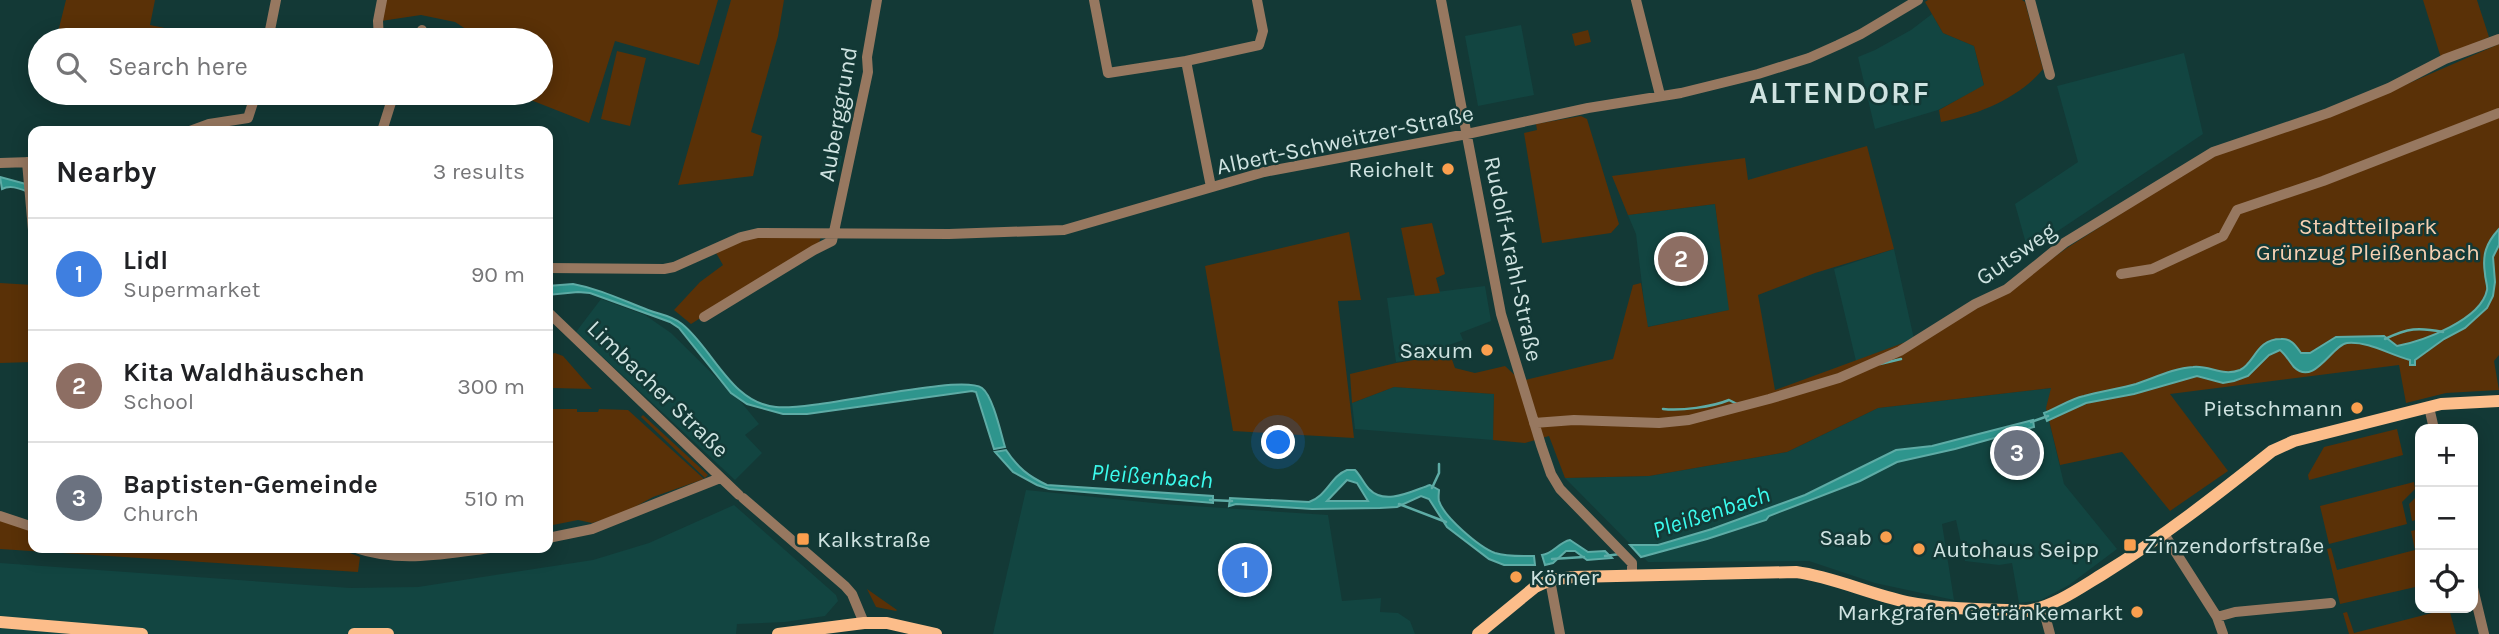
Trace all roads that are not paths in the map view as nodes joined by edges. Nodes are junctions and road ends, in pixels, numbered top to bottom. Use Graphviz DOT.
graph roads {
  1 [pos="276,0"];
  2 [pos="382,0"];
  3 [pos="877,0"];
  4 [pos="1094,0"];
  5 [pos="1257,0"];
  6 [pos="1441,0"];
  7 [pos="1636,0"];
  8 [pos="1918,0"];
  9 [pos="2030,0"];
  10 [pos="270,28"];
  11 [pos="379,28"];
  12 [pos="2499,39"];
  13 [pos="1186,61"];
  14 [pos="2050,75"];
  15 [pos="1660,95"];
  16 [pos="252,105"];
  17 [pos="390,105"];
  18 [pos="2499,113"];
  19 [pos="204,126"];
  20 [pos="384,126"];
  21 [pos="1467,134"];
  22 [pos="28,162"];
  23 [pos="0,163"];
  24 [pos="1211,187"];
  25 [pos="835,234"];
  26 [pos="553,268"];
  27 [pos="2121,274"];
  28 [pos="553,317"];
  29 [pos="704,317"];
  30 [pos="2499,401"];
  31 [pos="2429,407"];
  32 [pos="1534,423"];
  33 [pos="2433,424"];
  34 [pos="720,478"];
  35 [pos="0,516"];
  36 [pos="28,525"];
  37 [pos="2164,534"];
  38 [pos="553,537"];
  39 [pos="370,553"];
  40 [pos="443,553"];
  41 [pos="1632,569"];
  42 [pos="1550,580"];
  43 [pos="2331,603"];
  44 [pos="2043,608"];
  45 [pos="2478,609"];
  46 [pos="2217,617"];
  47 [pos="0,622"];
  48 [pos="864,623"];
  49 [pos="142,634"];
  50 [pos="354,634"];
  51 [pos="388,634"];
  52 [pos="778,634"];
  53 [pos="936,634"];
  54 [pos="1478,634"];
  55 [pos="1560,634"];
  56 [pos="2050,634"];
  57 [pos="2222,634"];
  58 [pos="2484,634"];
  1 -- 10 [label="street"];
  2 -- 11 [label="street"];
  3 -- 25 [label="street, Auberggrund"];
  4 -- 13 [label="street"];
  5 -- 13 [label="street"];
  6 -- 21 [label="street, Rudolf-Krahl-Straße"];
  7 -- 15 [label="street"];
  8 -- 15 [label="street, Albert-Schweitzer-Straße"];
  9 -- 14 [label="street"];
  12 -- 32 [label="street, Gutsweg"];
  13 -- 24 [label="street"];
  15 -- 21 [label="street, Albert-Schweitzer-Straße"];
  16 -- 19 [label="street"];
  17 -- 20 [label="street"];
  18 -- 27 [label="street"];
  21 -- 24 [label="street, Albert-Schweitzer-Straße"];
  21 -- 32 [label="street, Rudolf-Krahl-Straße"];
  22 -- 23 [label="street"];
  24 -- 25 [label="street, Albert-Schweitzer-Straße"];
  25 -- 26 [label="street"];
  25 -- 29 [label="street"];
  28 -- 34 [label="street, Limbacher Straße"];
  30 -- 31 [label="main road"];
  31 -- 33 [label="street"];
  31 -- 37 [label="main road"];
  32 -- 41 [label="street, Rudolf-Krahl-Straße"];
  34 -- 38 [label="street"];
  34 -- 48 [label="street, Limbacher Straße"];
  35 -- 36 [label="street"];
  37 -- 44 [label="main road"];
  37 -- 46 [label="street"];
  39 -- 40 [label="street"];
  41 -- 42 [label="main road"];
  41 -- 44 [label="main road"];
  42 -- 54 [label="main road"];
  42 -- 55 [label="street"];
  43 -- 46 [label="street"];
  44 -- 56 [label="street"];
  45 -- 58 [label="street"];
  46 -- 57 [label="street"];
  47 -- 49 [label="main road"];
  48 -- 52 [label="main road"];
  48 -- 53 [label="main road"];
  50 -- 51 [label="main road"];
}
